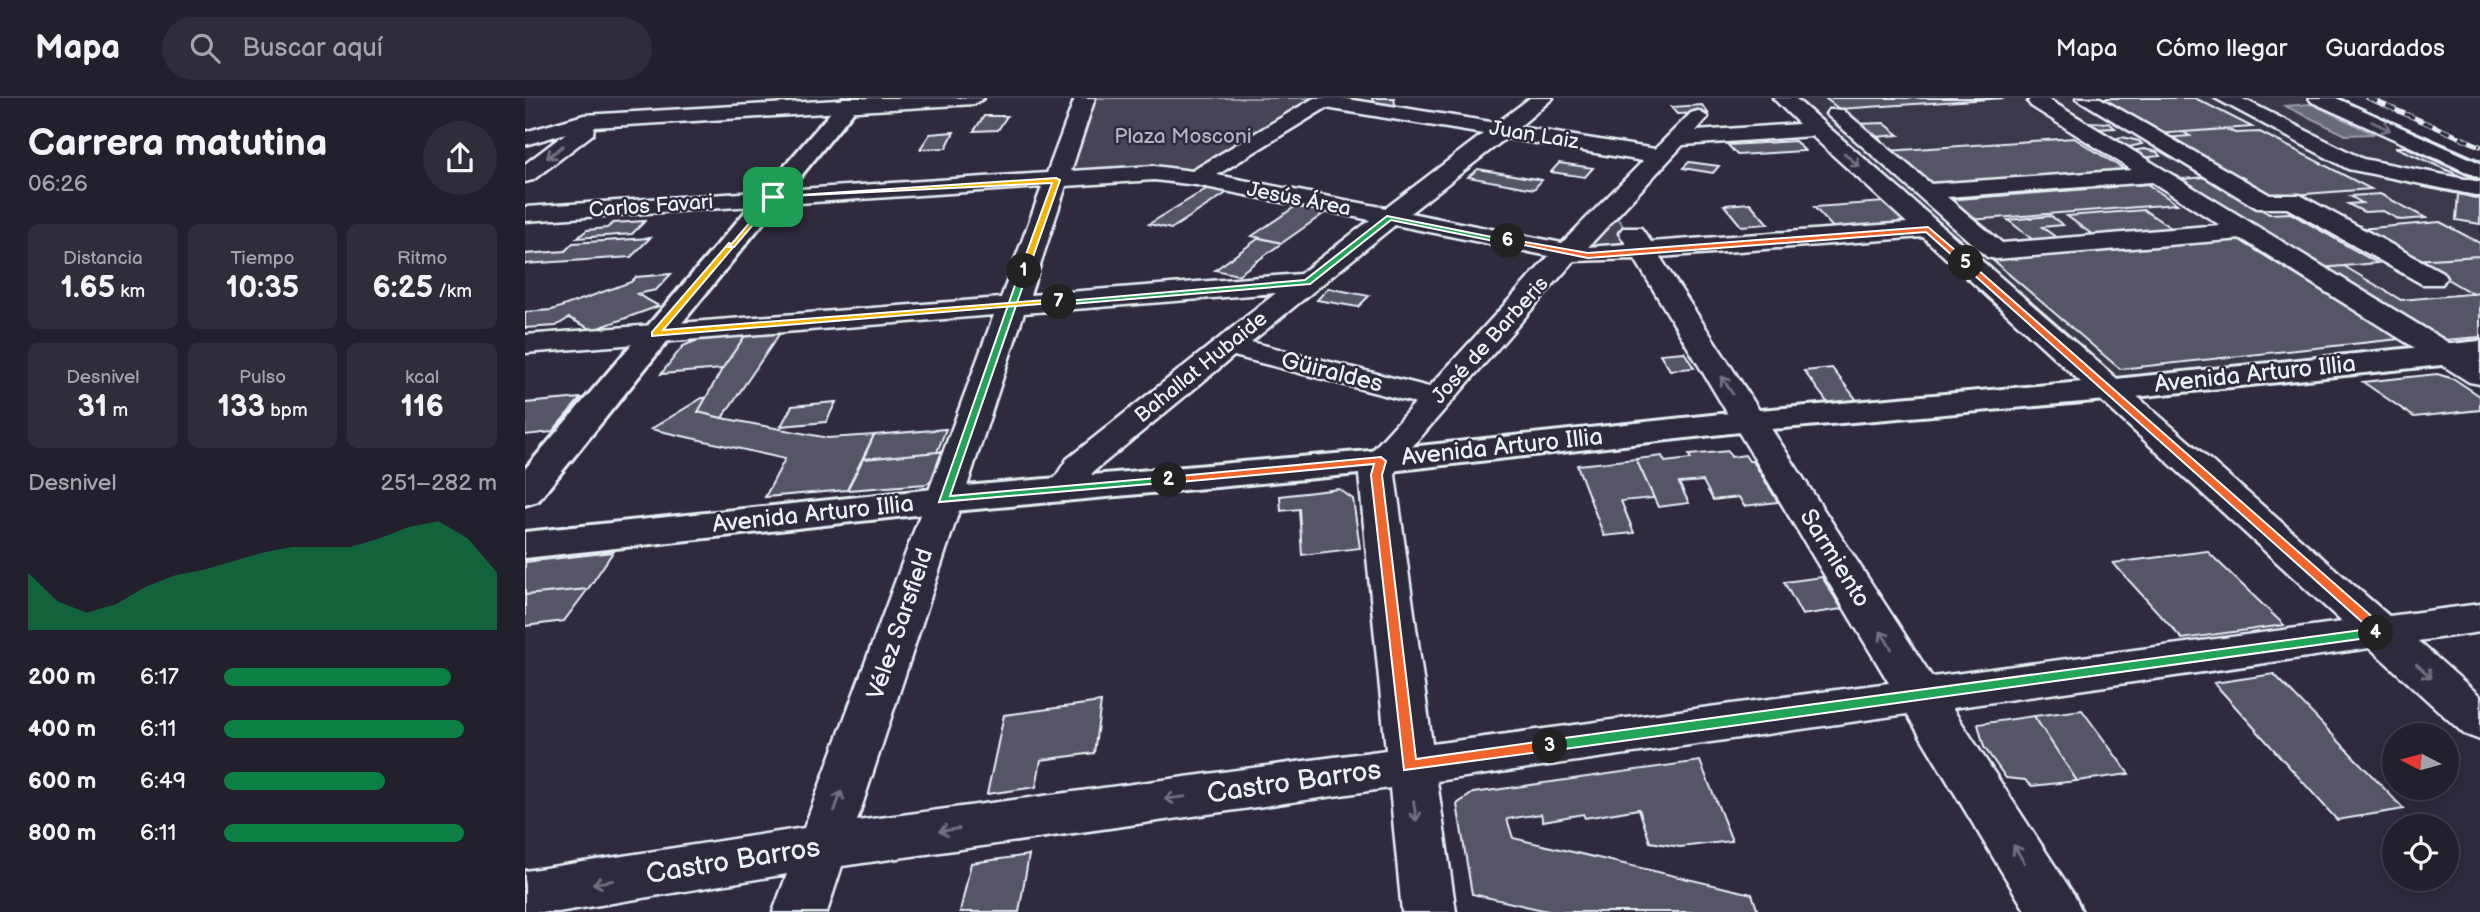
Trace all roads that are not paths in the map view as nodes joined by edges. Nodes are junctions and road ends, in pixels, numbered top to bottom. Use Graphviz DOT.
graph roads {
  1 [pos="624,98"];
  2 [pos="974,98"];
  3 [pos="1085,98"];
  4 [pos="1543,98"];
  5 [pos="1783,98"];
  6 [pos="2087,98"];
  7 [pos="2225,98"];
  8 [pos="2319,98"];
  9 [pos="1323,100"];
  10 [pos="852,102"];
  11 [pos="1698,117"];
  12 [pos="596,120"];
  13 [pos="1826,121"];
  14 [pos="1504,131"];
  15 [pos="525,139"];
  16 [pos="1669,148"];
  17 [pos="2213,171"];
  18 [pos="2480,172"];
  19 [pos="1154,173"];
  20 [pos="525,175"];
  21 [pos="2156,175"];
  22 [pos="1196,178"];
  23 [pos="1056,180"];
  24 [pos="2480,189"];
  25 [pos="1927,191"];
  26 [pos="773,197"];
  27 [pos="1612,206"];
  28 [pos="525,214"];
  29 [pos="1389,218"];
  30 [pos="1928,229"];
  31 [pos="2246,231"];
  32 [pos="1643,251"];
  33 [pos="1567,253"];
  34 [pos="2432,278"];
  35 [pos="1307,282"];
  36 [pos="1012,306"];
  37 [pos="655,334"];
  38 [pos="525,344"];
  39 [pos="1227,345"];
  40 [pos="2463,353"];
  41 [pos="2480,375"];
  42 [pos="2106,390"];
  43 [pos="1437,399"];
  44 [pos="1749,421"];
  45 [pos="1379,468"];
  46 [pos="1065,489"];
  47 [pos="525,493"];
  48 [pos="943,500"];
  49 [pos="525,545"];
  50 [pos="2480,618"];
  51 [pos="2381,632"];
  52 [pos="1919,694"];
  53 [pos="2480,722"];
  54 [pos="1409,765"];
  55 [pos="823,847"];
  56 [pos="525,894"];
  57 [pos="800,912"];
  58 [pos="1429,912"];
  59 [pos="2055,912"];
  1 -- 12 [label="street"];
  2 -- 10 [label="street"];
  3 -- 23 [label="street, Vélez Sarsfield"];
  4 -- 14 [label="street, Bahallat Hubaide"];
  5 -- 13 [label="street"];
  6 -- 17 [label="street"];
  6 -- 21 [label="street"];
  7 -- 24 [label="street"];
  8 -- 18 [label="street, one-way"];
  9 -- 14 [label="street, Juan Laiz"];
  9 -- 22 [label="street"];
  10 -- 12 [label="street"];
  10 -- 26 [label="main road"];
  11 -- 16 [label="street, José de Barberis"];
  12 -- 15 [label="street"];
  12 -- 20 [label="street, one-way"];
  13 -- 16 [label="street"];
  13 -- 25 [label="street"];
  13 -- 30 [label="street, one-way"];
  14 -- 16 [label="street, Juan Laiz"];
  14 -- 29 [label="street, Bahallat Hubaide"];
  16 -- 27 [label="street, José de Barberis"];
  17 -- 21 [label="street"];
  17 -- 34 [label="street"];
  19 -- 22 [label="street, Jesús Área"];
  19 -- 23 [label="street, Carlos Favari"];
  21 -- 25 [label="street"];
  21 -- 31 [label="street"];
  22 -- 29 [label="street, Jesús Área"];
  23 -- 26 [label="street, Carlos Favari"];
  23 -- 36 [label="street, Vélez Sarsfield"];
  25 -- 31 [label="street"];
  26 -- 28 [label="street, Carlos Favari"];
  26 -- 37 [label="main road"];
  27 -- 32 [label="street, Sarmiento"];
  27 -- 33 [label="street, José de Barberis"];
  29 -- 33 [label="street, Jesús Área"];
  29 -- 35 [label="street, Bahallat Hubaide"];
  30 -- 32 [label="street, Jesús Área"];
  30 -- 42 [label="street"];
  31 -- 40 [label="street"];
  32 -- 33 [label="street, Jesús Área"];
  44 -- 32 [label="street, Sarmiento, one-way"];
  33 -- 43 [label="street, José de Barberis"];
  35 -- 36 [label="street"];
  35 -- 39 [label="street, Bahallat Hubaide"];
  36 -- 37 [label="street"];
  36 -- 48 [label="street, Vélez Sarsfield"];
  37 -- 38 [label="street"];
  37 -- 47 [label="main road"];
  39 -- 43 [label="street, Güiraldes"];
  39 -- 46 [label="street, Bahallat Hubaide"];
  40 -- 41 [label="street"];
  40 -- 42 [label="main road, Avenida Arturo Illia"];
  42 -- 44 [label="main road, Avenida Arturo Illia"];
  42 -- 51 [label="street"];
  43 -- 45 [label="street, José de Barberis"];
  44 -- 45 [label="main road, Avenida Arturo Illia"];
  52 -- 44 [label="street, Sarmiento, one-way"];
  45 -- 46 [label="main road, Avenida Arturo Illia"];
  45 -- 54 [label="street"];
  46 -- 48 [label="main road, Avenida Arturo Illia"];
  48 -- 49 [label="main road, Avenida Arturo Illia"];
  55 -- 48 [label="street, Vélez Sarsfield, one-way"];
  50 -- 51 [label="street, Castro Barros"];
  51 -- 52 [label="street, Castro Barros"];
  51 -- 53 [label="street, one-way"];
  52 -- 54 [label="street, Castro Barros"];
  59 -- 52 [label="street, Sarmiento, one-way"];
  54 -- 55 [label="street, Castro Barros, one-way"];
  54 -- 58 [label="street, one-way"];
  55 -- 56 [label="street, Castro Barros, one-way"];
  55 -- 57 [label="street, Vélez Sarsfield"];
}
